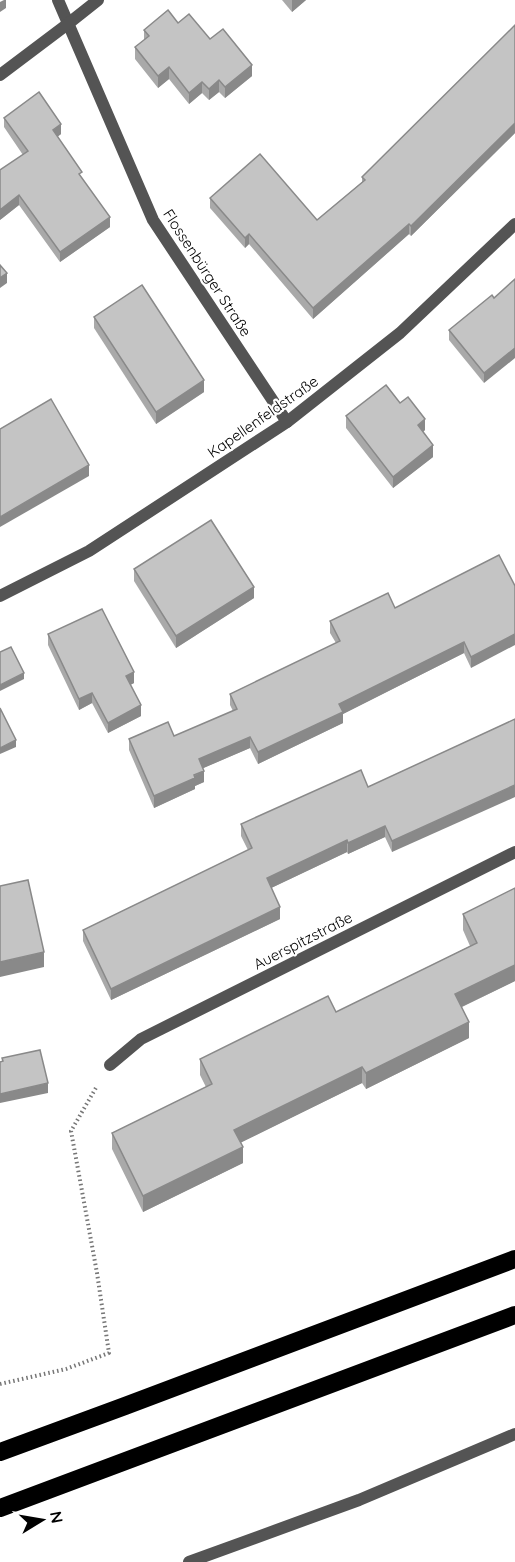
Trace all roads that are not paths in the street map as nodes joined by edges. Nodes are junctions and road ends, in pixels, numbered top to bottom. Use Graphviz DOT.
graph roads {
  1 [pos="58,0"];
  2 [pos="98,0"];
  3 [pos="69,24"];
  4 [pos="0,75"];
  5 [pos="515,224"];
  6 [pos="287,422"];
  7 [pos="0,596"];
  8 [pos="515,852"];
  9 [pos="110,1065"];
  10 [pos="515,1259"];
  11 [pos="515,1315"];
  12 [pos="515,1434"];
  13 [pos="0,1452"];
  14 [pos="0,1508"];
  15 [pos="189,1562"];
  1 -- 3 [label="street, Flossenbürger Straße"];
  2 -- 3 [label="street"];
  3 -- 4 [label="street"];
  3 -- 6 [label="street, Flossenbürger Straße"];
  5 -- 6 [label="street, Kapellenfeldstraße"];
  6 -- 7 [label="street, Kapellenfeldstraße"];
  8 -- 9 [label="street, Auerspitzstraße"];
  10 -- 13 [label="highway"];
  11 -- 14 [label="highway"];
  12 -- 15 [label="street"];
}
